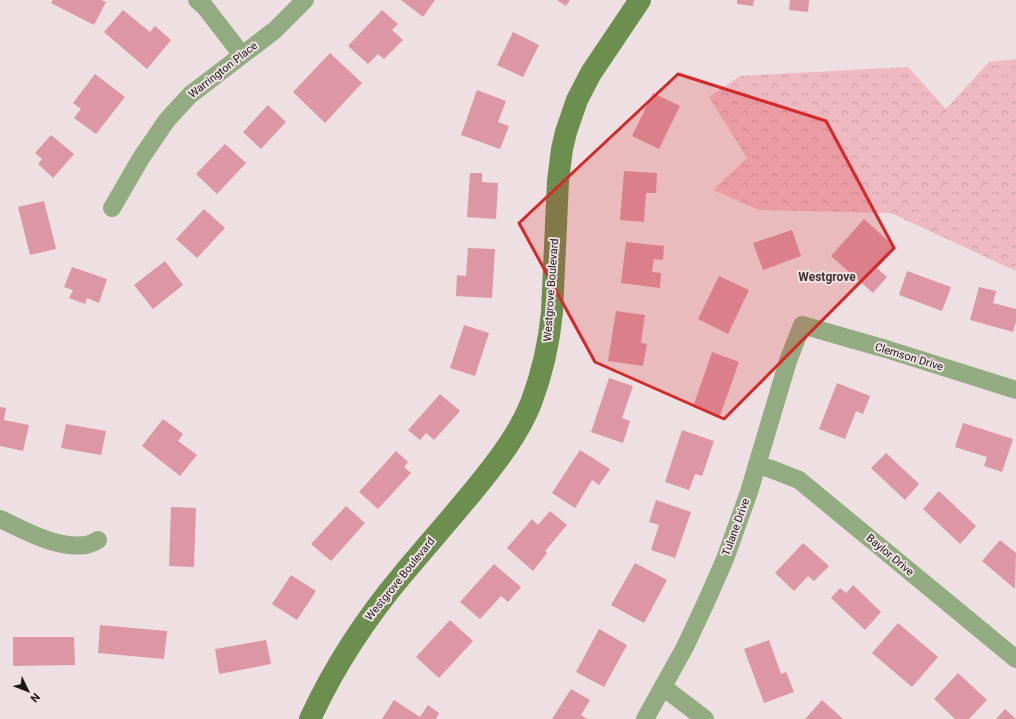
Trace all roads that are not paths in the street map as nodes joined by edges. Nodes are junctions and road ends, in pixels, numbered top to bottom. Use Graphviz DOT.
graph roads {
  1 [pos="197,0"];
  2 [pos="305,0"];
  3 [pos="640,0"];
  4 [pos="242,55"];
  5 [pos="112,208"];
  6 [pos="802,325"];
  7 [pos="1016,390"];
  8 [pos="757,465"];
  9 [pos="0,519"];
  10 [pos="98,540"];
  11 [pos="1016,659"];
  12 [pos="663,687"];
  13 [pos="310,719"];
  14 [pos="645,719"];
  15 [pos="705,719"];
  1 -- 4 [label="street"];
  2 -- 4 [label="street, Warrington Place"];
  3 -- 13 [label="street, Westgrove Boulevard"];
  4 -- 5 [label="street, Warrington Place"];
  6 -- 7 [label="street, Clemson Drive"];
  6 -- 8 [label="street, Tulane Drive"];
  8 -- 11 [label="street, Baylor Drive"];
  8 -- 12 [label="street, Tulane Drive"];
  9 -- 10 [label="street"];
  12 -- 14 [label="street, Tulane Drive"];
  12 -- 15 [label="street"];
}
